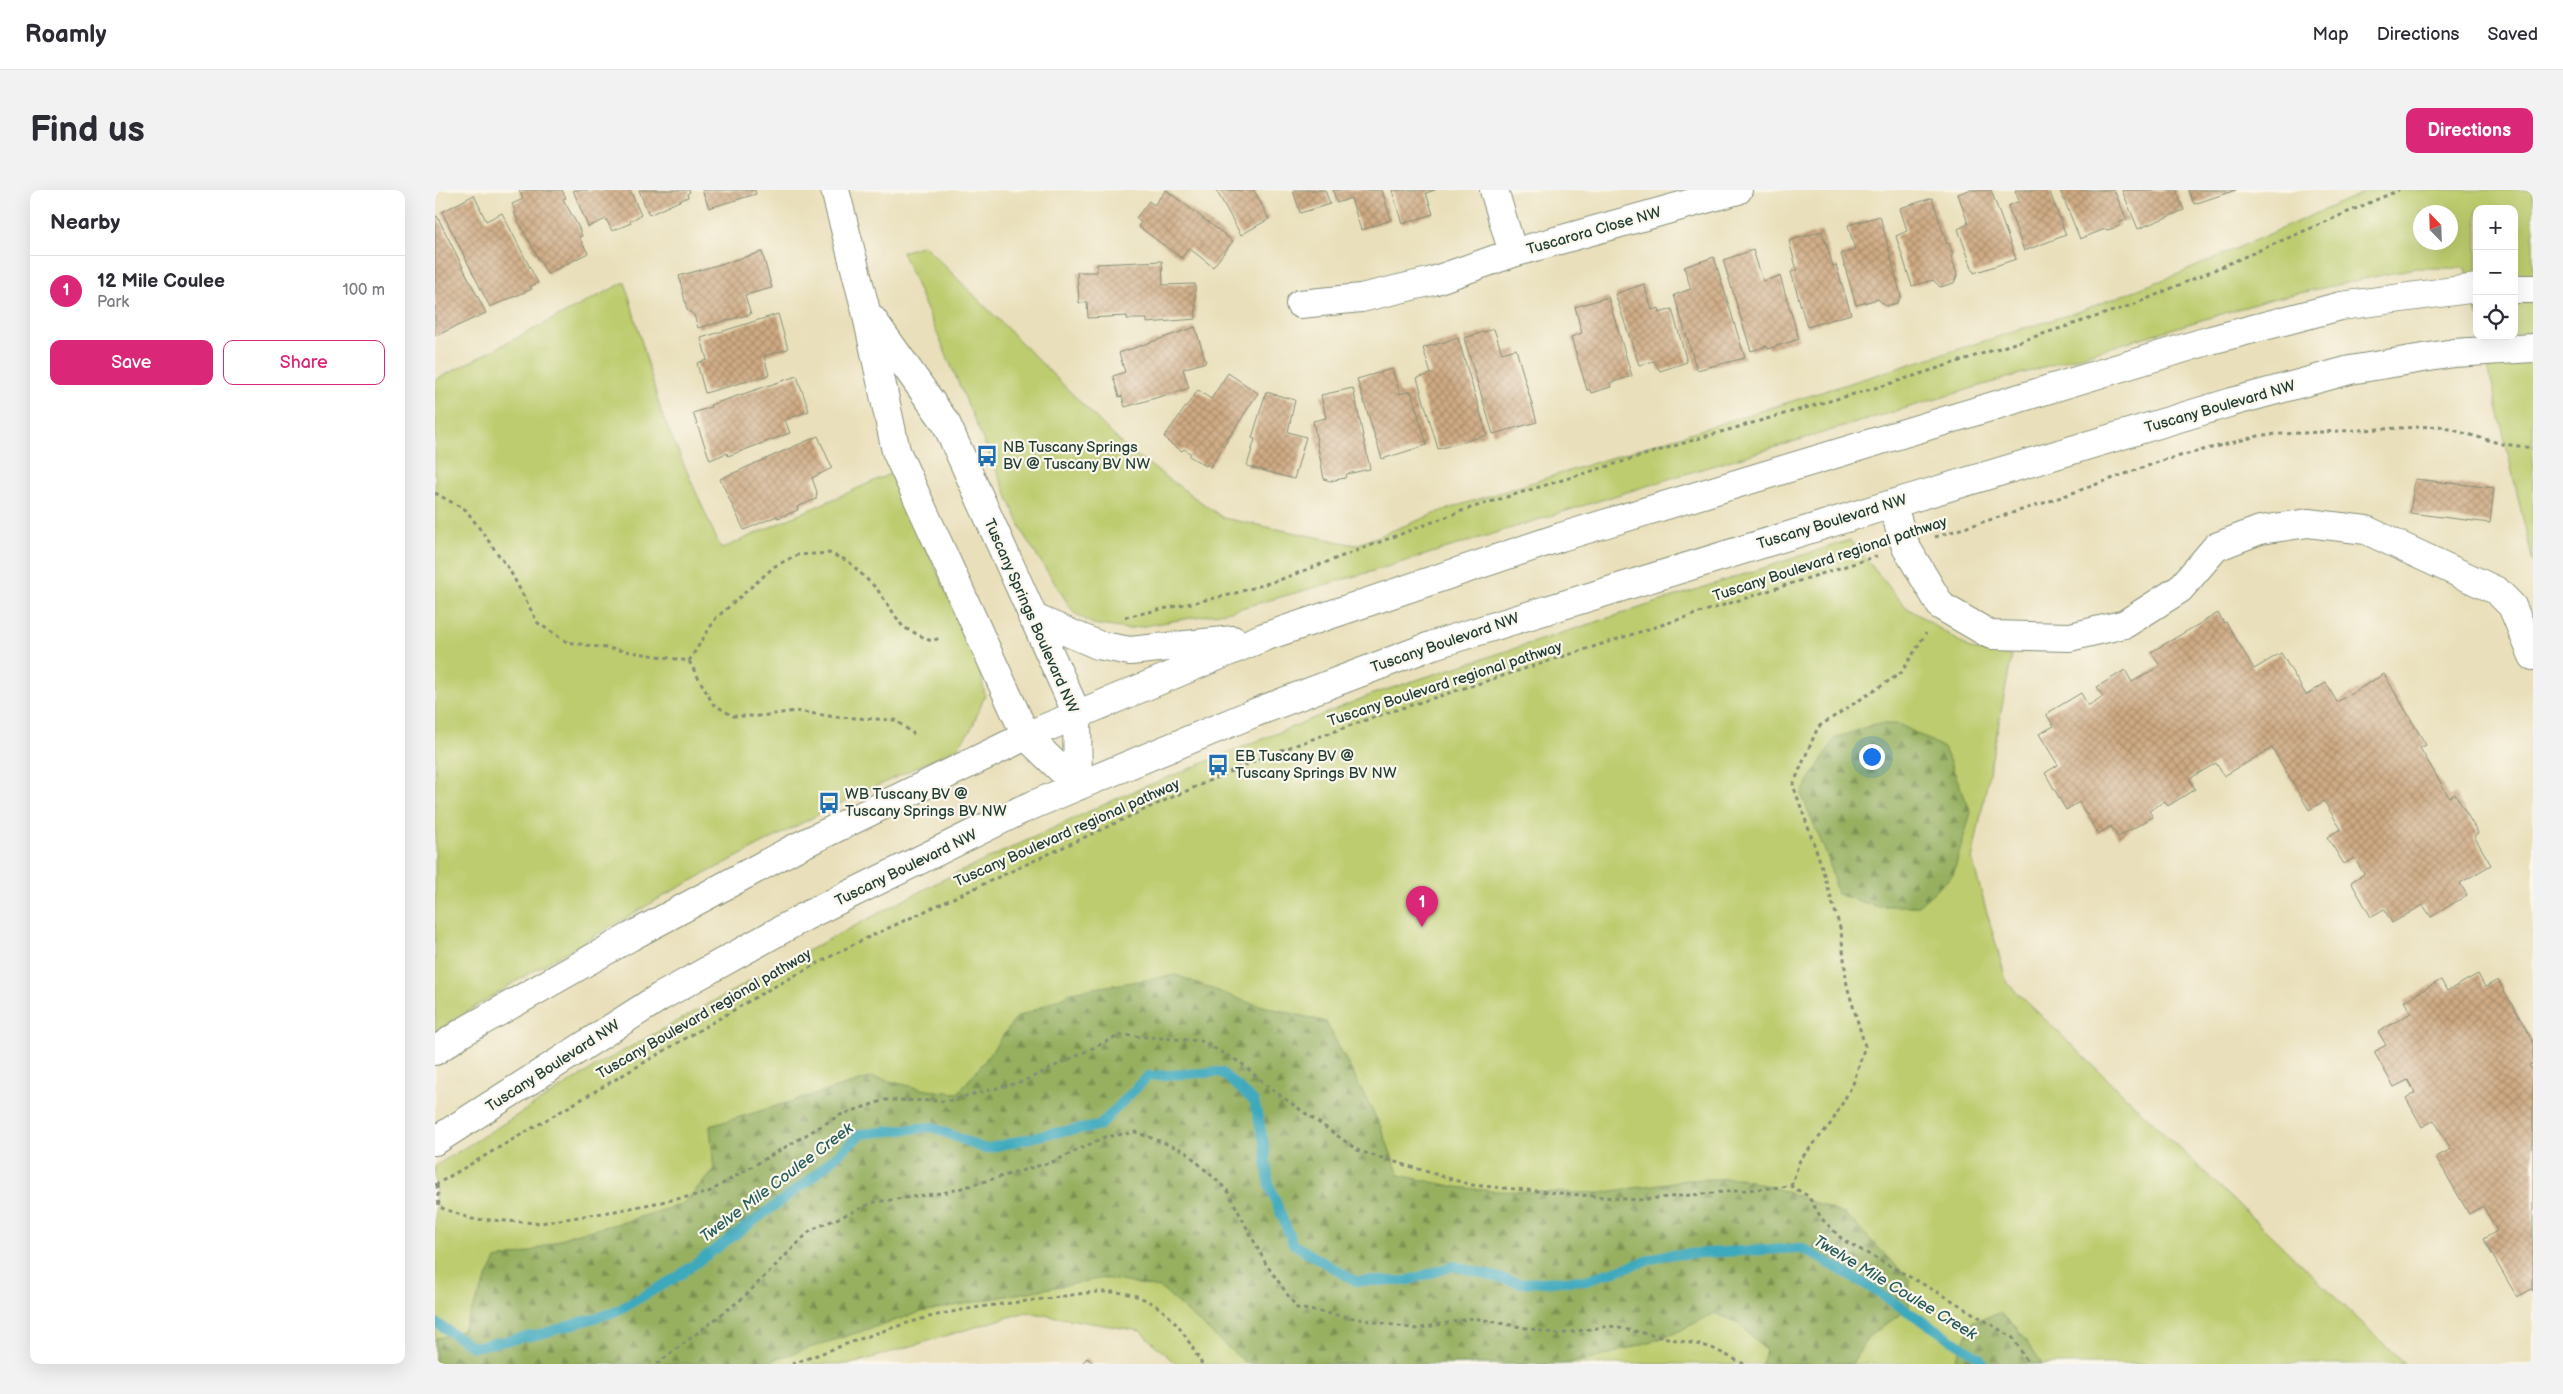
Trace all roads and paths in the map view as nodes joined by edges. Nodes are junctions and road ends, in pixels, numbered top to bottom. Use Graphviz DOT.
graph roads {
  1 [pos="835,190"];
  2 [pos="1494,190"];
  3 [pos="1738,190"];
  4 [pos="2399,190"];
  5 [pos="1513,253"];
  6 [pos="2473,289"];
  7 [pos="2518,289"];
  8 [pos="2533,289"];
  9 [pos="1300,304"];
  10 [pos="867,311"];
  11 [pos="2533,348"];
  12 [pos="2533,448"];
  13 [pos="435,493"];
  14 [pos="1892,504"];
  15 [pos="1905,547"];
  16 [pos="1941,606"];
  17 [pos="1032,617"];
  18 [pos="1117,618"];
  19 [pos="1264,637"];
  20 [pos="940,638"];
  21 [pos="2533,656"];
  22 [pos="689,661"];
  23 [pos="1077,714"];
  24 [pos="914,734"];
  25 [pos="1026,736"];
  26 [pos="1078,786"];
  27 [pos="435,1051"];
  28 [pos="435,1141"];
  29 [pos="436,1185"];
  30 [pos="1791,1186"];
  31 [pos="439,1208"];
  32 [pos="435,1212"];
  33 [pos="657,1364"];
  34 [pos="793,1364"];
  35 [pos="1202,1364"];
  36 [pos="1744,1364"];
  37 [pos="2029,1364"];
  1 -- 10 [label="street, Tuscany Springs Boulevard NW"];
  2 -- 5 [label="street, Tuscarora Close NW"];
  3 -- 5 [label="street, Tuscarora Close NW"];
  4 -- 18 [label="path"];
  5 -- 9 [label="street"];
  6 -- 19 [label="street"];
  7 -- 8 [label="street"];
  10 -- 17 [label="street, Tuscany Springs Boulevard NW"];
  10 -- 25 [label="street, Tuscany Springs Boulevard NW"];
  11 -- 14 [label="street, Tuscany Boulevard NW"];
  12 -- 15 [label="path, Tuscany Boulevard regional pathway"];
  13 -- 22 [label="path"];
  14 -- 15 [label="street"];
  14 -- 26 [label="street, Tuscany Boulevard NW"];
  15 -- 16 [label="street"];
  15 -- 29 [label="path, Tuscany Boulevard regional pathway"];
  16 -- 21 [label="street"];
  16 -- 30 [label="path"];
  17 -- 19 [label="street"];
  17 -- 23 [label="street, Tuscany Springs Boulevard NW"];
  19 -- 23 [label="street"];
  20 -- 22 [label="path"];
  22 -- 24 [label="path"];
  23 -- 25 [label="street"];
  23 -- 26 [label="street, Tuscany Springs Boulevard NW"];
  25 -- 26 [label="street, Tuscany Springs Boulevard NW"];
  25 -- 27 [label="street"];
  26 -- 28 [label="street, Tuscany Boulevard NW"];
  29 -- 31 [label="path"];
  30 -- 31 [label="path"];
  30 -- 37 [label="path"];
  31 -- 32 [label="path"];
  33 -- 36 [label="path"];
  34 -- 35 [label="path"];
}
